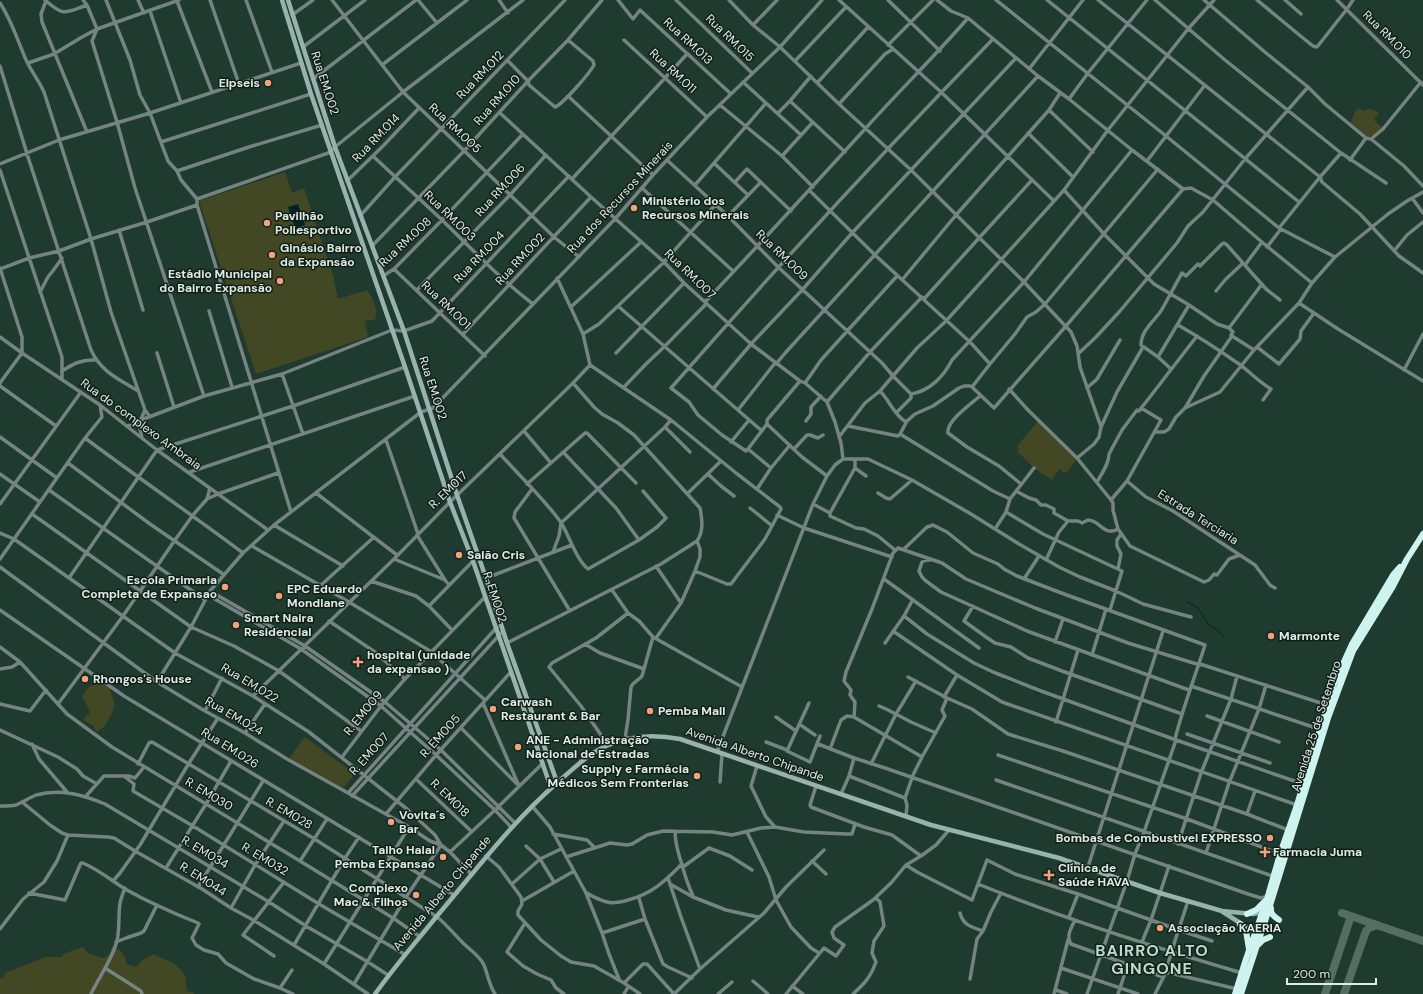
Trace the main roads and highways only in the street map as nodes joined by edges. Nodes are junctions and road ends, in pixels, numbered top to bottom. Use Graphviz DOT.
graph roads {
  1 [pos="1423,534"];
  2 [pos="1407,559"];
  3 [pos="1276,877"];
  4 [pos="1269,898"];
  5 [pos="1248,914"];
  6 [pos="1279,920"];
  7 [pos="1240,924"];
  8 [pos="1260,929"];
  9 [pos="1270,937"];
  10 [pos="1249,950"];
  11 [pos="1255,955"];
  12 [pos="1236,991"];
  13 [pos="1241,994"];
  1 -- 2 [label="highway"];
  2 -- 3 [label="highway, Avenida 25 de Setembro"];
  2 -- 3 [label="highway, Avenida 25 de Setembro"];
  3 -- 4 [label="highway, Avenida 25 de Setembro"];
  4 -- 5 [label="highway"];
  4 -- 6 [label="highway"];
  4 -- 8 [label="highway, Avenida 25 de Setembro"];
  7 -- 10 [label="highway"];
  8 -- 10 [label="highway, Avenida 25 de Setembro"];
  8 -- 11 [label="highway, Avenida 25 de Setembro"];
  9 -- 11 [label="highway"];
  10 -- 12 [label="highway, Avenida 25 de Setembro"];
  11 -- 13 [label="highway, Avenida 25 de Setembro"];
}
